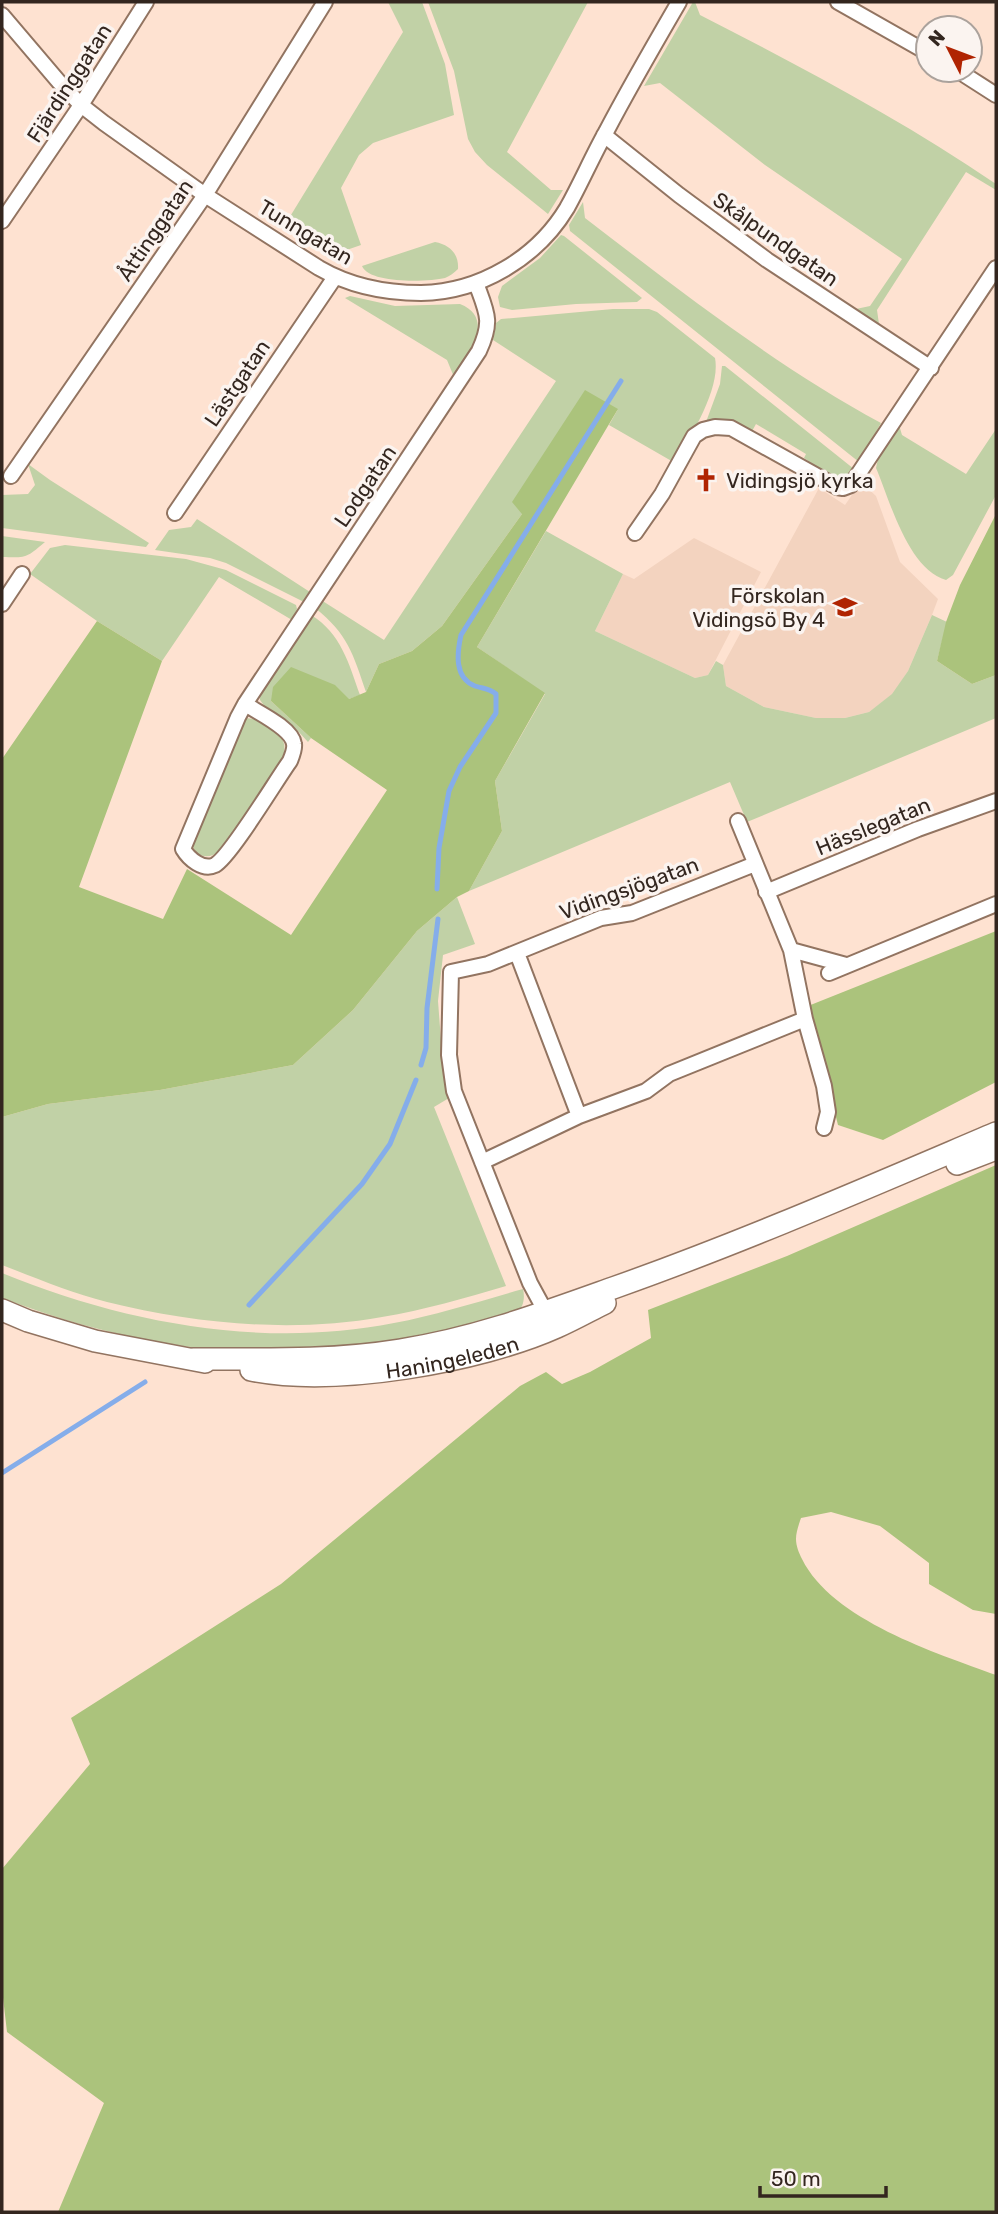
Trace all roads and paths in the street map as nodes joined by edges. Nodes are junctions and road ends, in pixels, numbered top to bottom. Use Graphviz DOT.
graph roads {
  1 [pos="146,2"];
  2 [pos="325,2"];
  3 [pos="679,2"];
  4 [pos="838,2"];
  5 [pos="2,15"];
  6 [pos="914,45"];
  7 [pos="979,84"];
  8 [pos="996,95"];
  9 [pos="81,105"];
  10 [pos="604,135"];
  11 [pos="205,195"];
  12 [pos="2,220"];
  13 [pos="996,268"];
  14 [pos="335,277"];
  15 [pos="475,283"];
  16 [pos="930,368"];
  17 [pos="11,476"];
  18 [pos="175,513"];
  19 [pos="635,533"];
  20 [pos="22,574"];
  21 [pos="2,604"];
  22 [pos="245,704"];
  23 [pos="996,801"];
  24 [pos="738,821"];
  25 [pos="755,864"];
  26 [pos="766,892"];
  27 [pos="996,904"];
  28 [pos="790,950"];
  29 [pos="517,953"];
  30 [pos="846,965"];
  31 [pos="829,973"];
  32 [pos="805,1020"];
  33 [pos="579,1116"];
  34 [pos="824,1128"];
  35 [pos="996,1133"];
  36 [pos="996,1149"];
  37 [pos="482,1162"];
  38 [pos="805,1214"];
  39 [pos="2,1311"];
  40 [pos="551,1320"];
  1 -- 9 [label="street, Fjärdinggatan"];
  2 -- 11 [label="street, Åttinggatan"];
  3 -- 10 [label="street, Tunngatan"];
  4 -- 6 [label="street"];
  5 -- 9 [label="street, Tunngatan"];
  7 -- 8 [label="street"];
  9 -- 11 [label="street, Tunngatan"];
  9 -- 12 [label="street, Fjärdinggatan"];
  10 -- 15 [label="street, Tunngatan"];
  10 -- 16 [label="street, Skålpundgatan"];
  11 -- 14 [label="street, Tunngatan"];
  11 -- 17 [label="street, Åttinggatan"];
  13 -- 16 [label="street"];
  14 -- 15 [label="street, Tunngatan"];
  14 -- 18 [label="street, Lästgatan"];
  15 -- 22 [label="street, Lodgatan"];
  16 -- 19 [label="street"];
  20 -- 21 [label="street"];
  22 -- 22 [label="street, Lodgatan"];
  23 -- 26 [label="street, Hässlegatan"];
  24 -- 25 [label="street"];
  25 -- 26 [label="street"];
  25 -- 29 [label="street, Vidingsjögatan"];
  26 -- 28 [label="street"];
  27 -- 30 [label="street"];
  28 -- 30 [label="street"];
  28 -- 32 [label="street"];
  29 -- 33 [label="street"];
  29 -- 37 [label="street, Vidingsjögatan"];
  30 -- 31 [label="street"];
  32 -- 33 [label="street"];
  32 -- 34 [label="street"];
  33 -- 37 [label="street"];
  35 -- 38 [label="main road, Haningeleden"];
  36 -- 38 [label="main road, Haningeleden"];
  37 -- 40 [label="street, Vidingsjögatan"];
  38 -- 40 [label="main road, Haningeleden"];
  39 -- 40 [label="main road, Haningeleden"];
}
